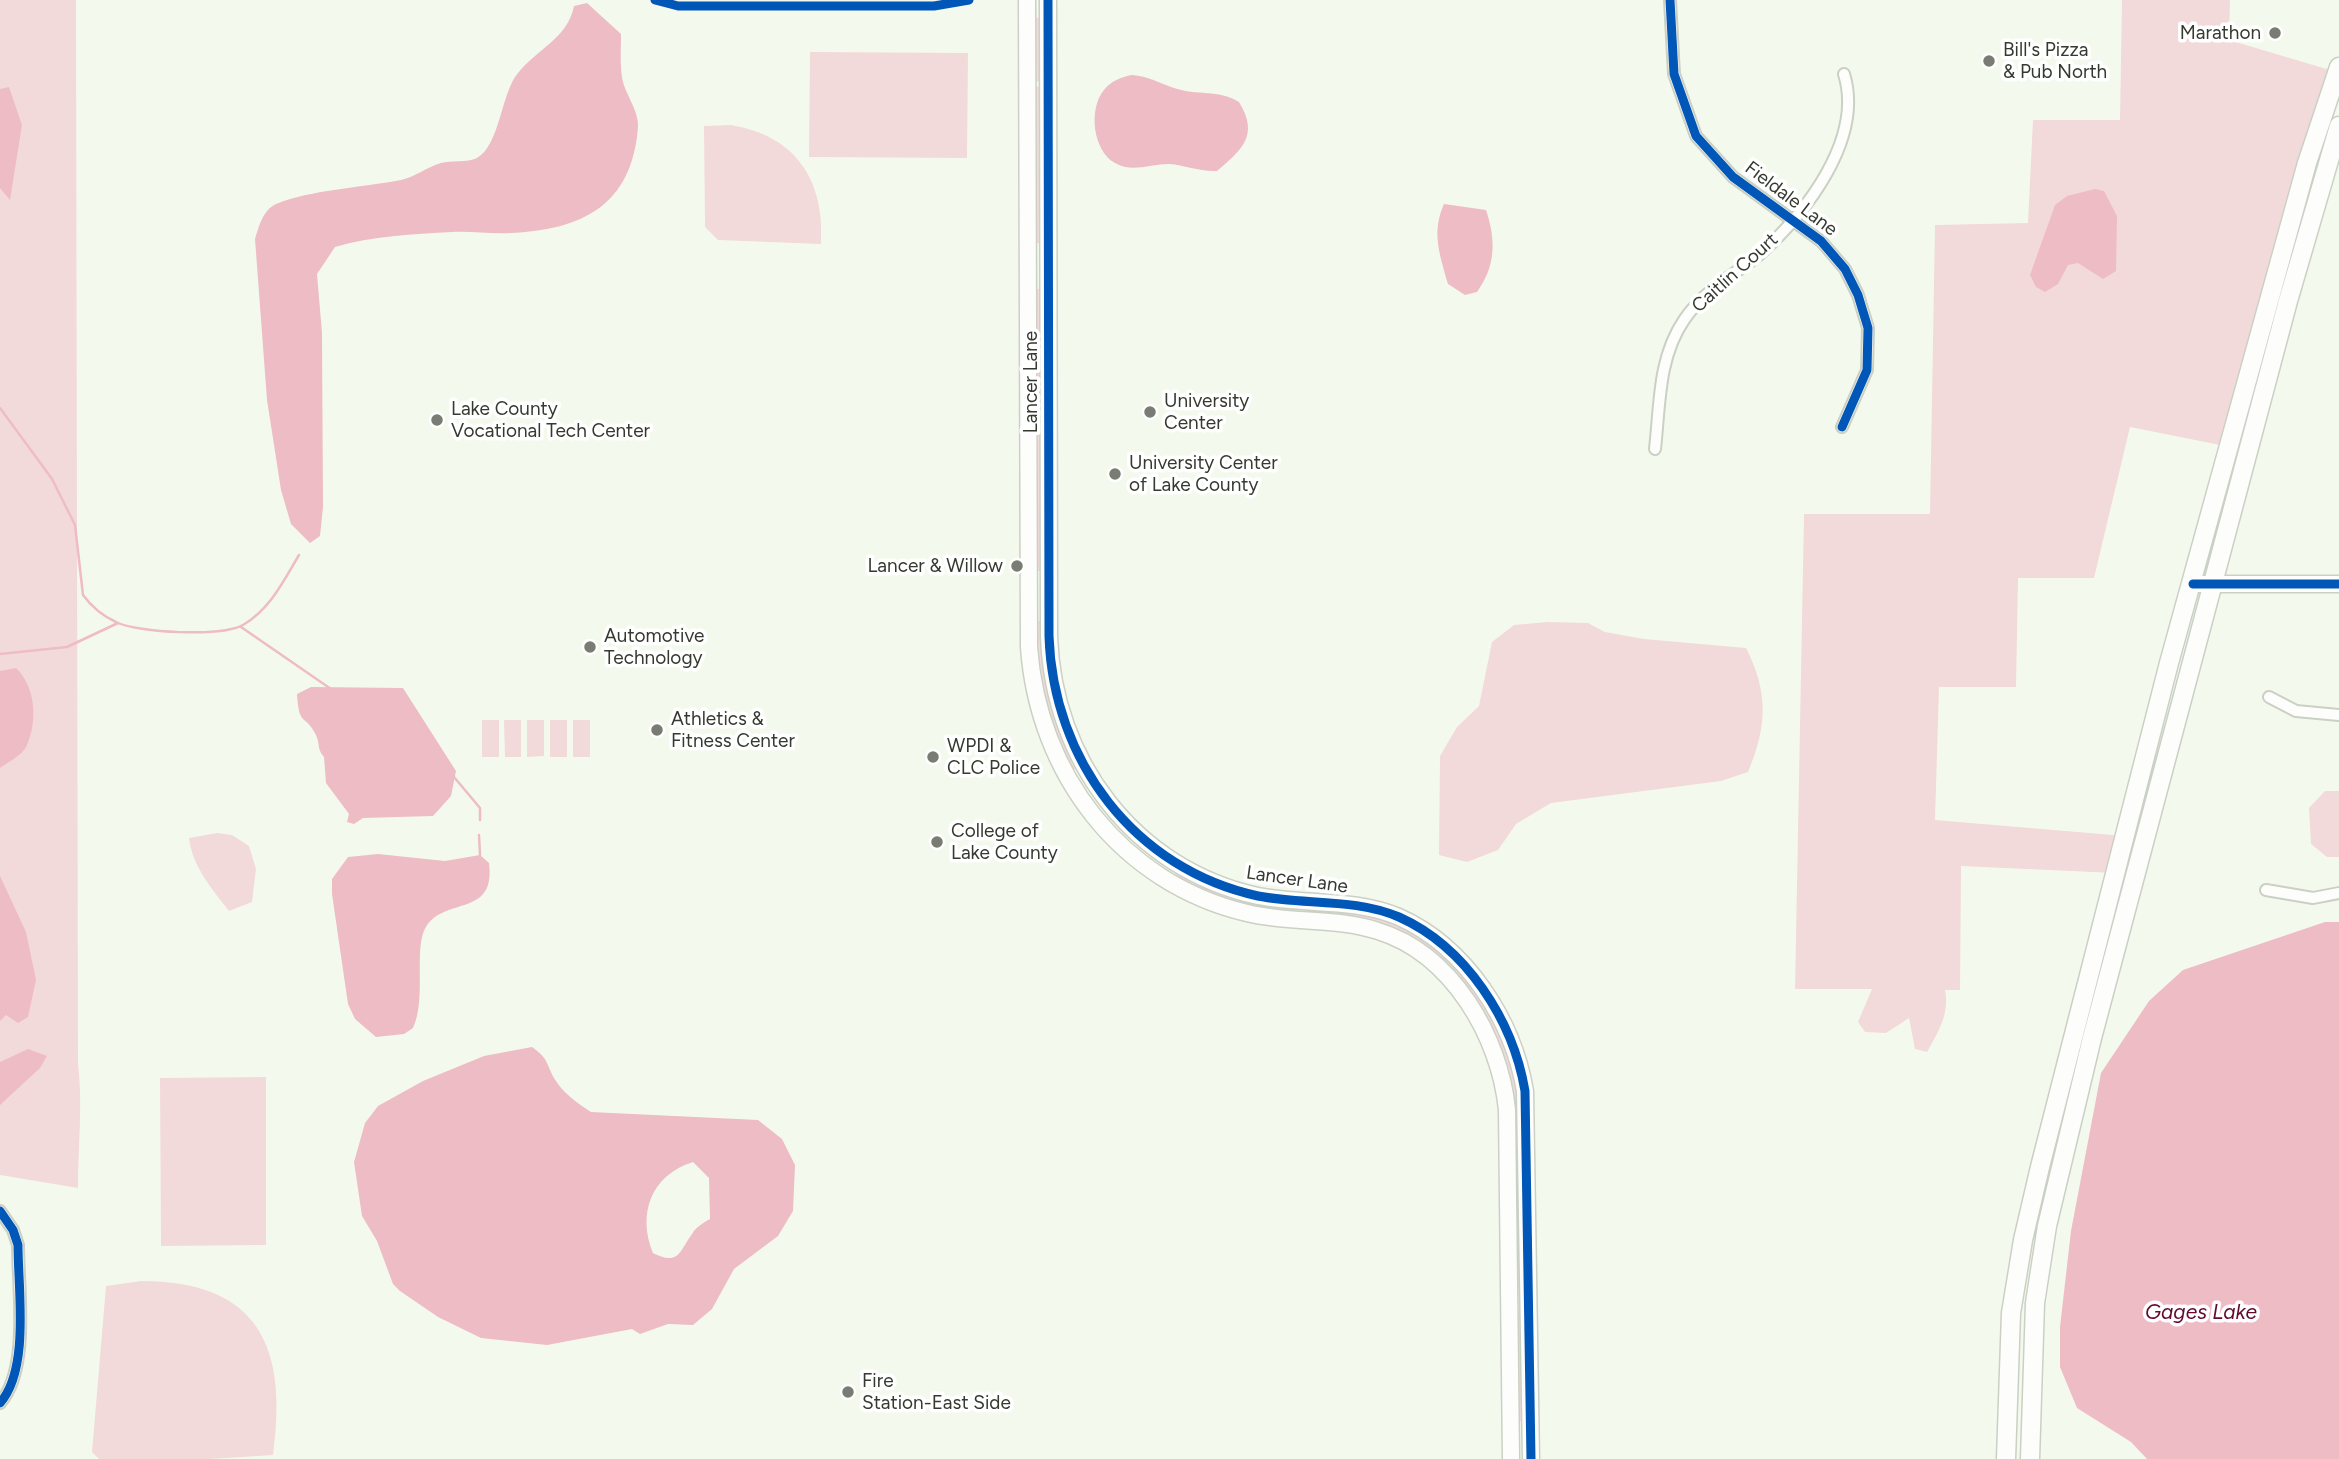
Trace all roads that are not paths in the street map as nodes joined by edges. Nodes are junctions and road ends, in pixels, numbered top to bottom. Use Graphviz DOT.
graph roads {
  1 [pos="1027,0"];
  2 [pos="1048,0"];
  3 [pos="1670,0"];
  4 [pos="2339,67"];
  5 [pos="1844,74"];
  6 [pos="2339,126"];
  7 [pos="1792,221"];
  8 [pos="1842,428"];
  9 [pos="1655,449"];
  10 [pos="2193,584"];
  11 [pos="2214,584"];
  12 [pos="2339,584"];
  13 [pos="2269,697"];
  14 [pos="2339,715"];
  15 [pos="2266,890"];
  16 [pos="2339,893"];
  17 [pos="0,1211"];
  18 [pos="0,1403"];
  19 [pos="1511,1459"];
  20 [pos="1531,1459"];
  21 [pos="2006,1459"];
  22 [pos="2030,1459"];
  1 -- 19 [label="street, Lancer Lane"];
  2 -- 20 [label="street, Lancer Lane"];
  3 -- 7 [label="street, Fieldale Lane"];
  4 -- 10 [label="main road"];
  5 -- 7 [label="street, Caitlin Court"];
  6 -- 11 [label="main road"];
  7 -- 8 [label="street, Fieldale Lane"];
  7 -- 9 [label="street, Caitlin Court"];
  10 -- 11 [label="street"];
  10 -- 21 [label="main road"];
  11 -- 12 [label="street"];
  11 -- 22 [label="main road"];
  13 -- 14 [label="street"];
  15 -- 16 [label="street"];
  17 -- 18 [label="street"];
}
